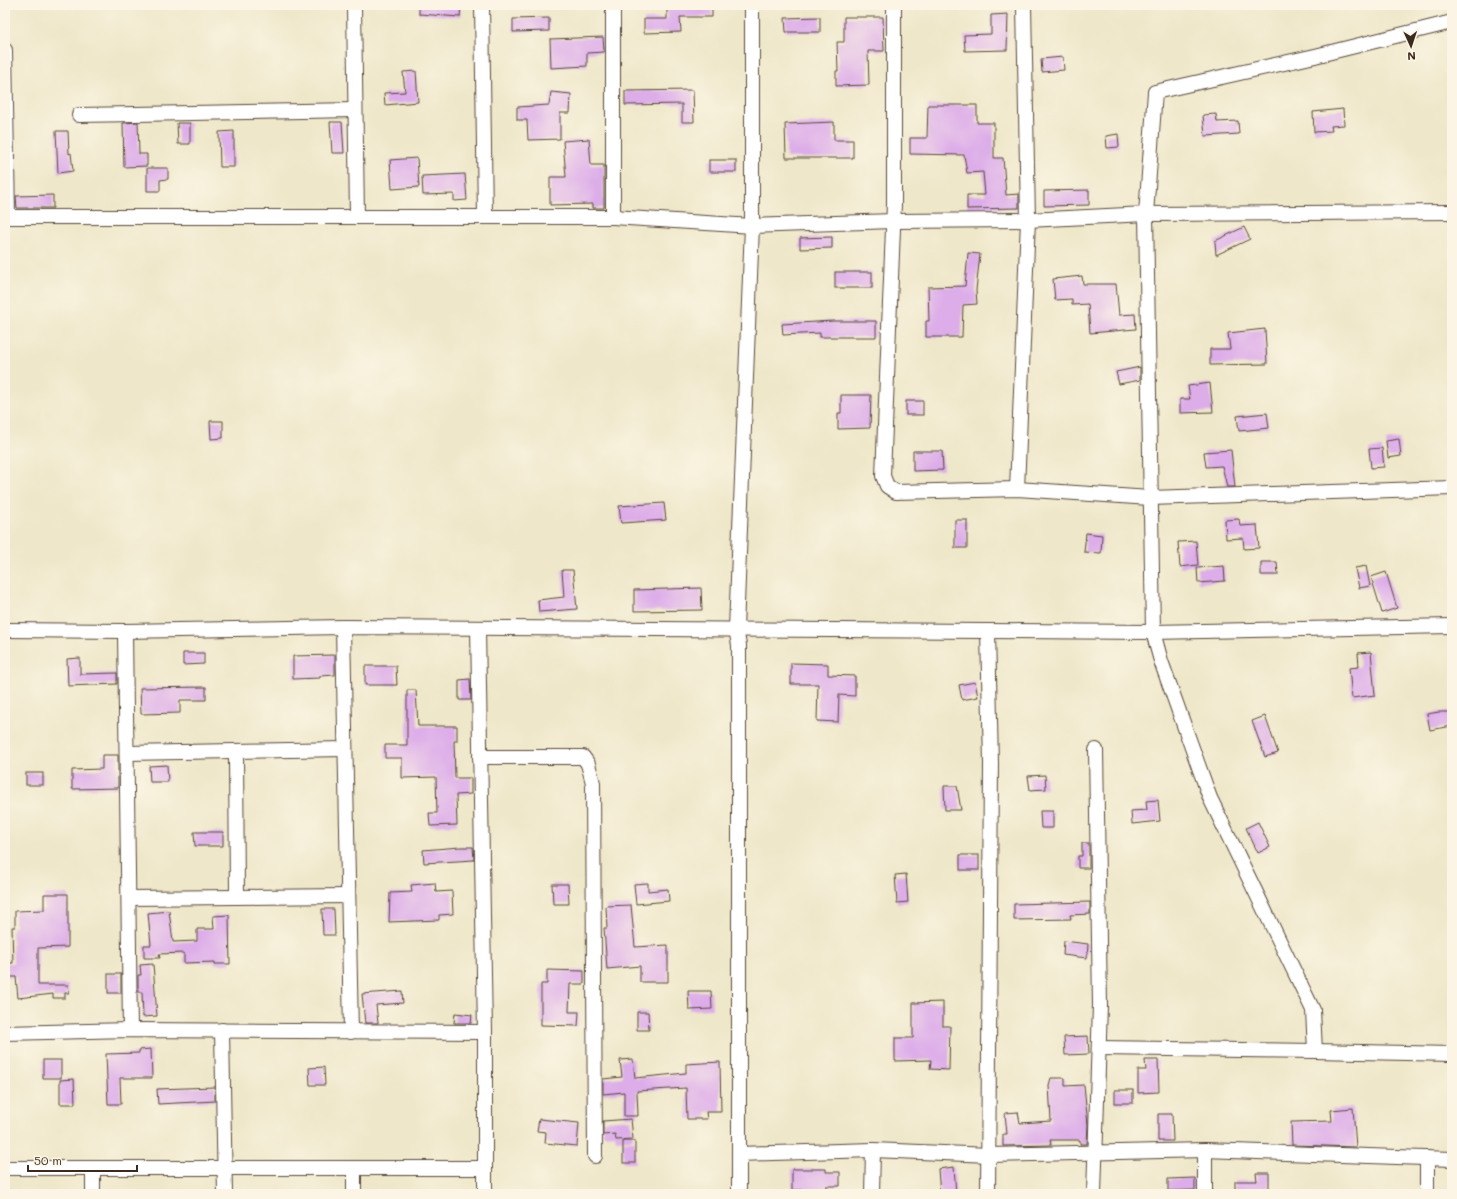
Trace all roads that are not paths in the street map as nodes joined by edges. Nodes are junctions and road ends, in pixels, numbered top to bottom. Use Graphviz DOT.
graph roads {
  1 [pos="354,5"];
  2 [pos="482,5"];
  3 [pos="614,5"];
  4 [pos="752,5"];
  5 [pos="894,5"];
  6 [pos="1024,5"];
  7 [pos="1452,22"];
  8 [pos="5,50"];
  9 [pos="355,110"];
  10 [pos="79,114"];
  11 [pos="1452,212"];
  12 [pos="1146,214"];
  13 [pos="613,216"];
  14 [pos="6,217"];
  15 [pos="357,217"];
  16 [pos="485,217"];
  17 [pos="1028,220"];
  18 [pos="893,221"];
  19 [pos="752,226"];
  20 [pos="1452,488"];
  21 [pos="1017,490"];
  22 [pos="1150,498"];
  23 [pos="1452,626"];
  24 [pos="342,627"];
  25 [pos="478,628"];
  26 [pos="736,629"];
  27 [pos="5,630"];
  28 [pos="125,631"];
  29 [pos="988,631"];
  30 [pos="1153,632"];
  31 [pos="345,750"];
  32 [pos="1096,750"];
  33 [pos="236,752"];
  34 [pos="127,753"];
  35 [pos="480,757"];
  36 [pos="348,896"];
  37 [pos="237,897"];
  38 [pos="129,898"];
  39 [pos="130,1030"];
  40 [pos="222,1030"];
  41 [pos="352,1032"];
  42 [pos="485,1032"];
  43 [pos="5,1033"];
  44 [pos="1099,1048"];
  45 [pos="1315,1051"];
  46 [pos="1452,1054"];
  47 [pos="873,1150"];
  48 [pos="1205,1150"];
  49 [pos="1096,1152"];
  50 [pos="739,1154"];
  51 [pos="990,1155"];
  52 [pos="595,1156"];
  53 [pos="1426,1158"];
  54 [pos="1452,1159"];
  55 [pos="5,1168"];
  56 [pos="226,1168"];
  57 [pos="354,1168"];
  58 [pos="484,1168"];
  59 [pos="94,1169"];
  60 [pos="93,1194"];
  61 [pos="226,1194"];
  62 [pos="354,1194"];
  63 [pos="485,1194"];
  64 [pos="739,1194"];
  65 [pos="872,1194"];
  66 [pos="988,1194"];
  67 [pos="1094,1194"];
  68 [pos="1205,1194"];
  69 [pos="1427,1194"];
  1 -- 9 [label="street"];
  2 -- 16 [label="street"];
  3 -- 13 [label="street"];
  4 -- 19 [label="street"];
  5 -- 18 [label="street"];
  6 -- 17 [label="street"];
  7 -- 12 [label="street"];
  8 -- 14 [label="street"];
  9 -- 10 [label="street"];
  9 -- 15 [label="street"];
  11 -- 12 [label="street"];
  12 -- 17 [label="street"];
  12 -- 22 [label="street"];
  13 -- 16 [label="street"];
  13 -- 19 [label="street"];
  14 -- 15 [label="street"];
  15 -- 16 [label="street"];
  17 -- 18 [label="street"];
  17 -- 21 [label="street"];
  18 -- 19 [label="street"];
  18 -- 21 [label="street"];
  19 -- 26 [label="street"];
  20 -- 22 [label="street"];
  21 -- 22 [label="street"];
  22 -- 30 [label="street"];
  23 -- 30 [label="street"];
  24 -- 25 [label="street"];
  24 -- 28 [label="street"];
  24 -- 31 [label="street"];
  25 -- 26 [label="street"];
  25 -- 35 [label="street"];
  26 -- 29 [label="street"];
  26 -- 50 [label="street"];
  27 -- 28 [label="street"];
  28 -- 34 [label="street"];
  29 -- 30 [label="street"];
  29 -- 51 [label="street"];
  30 -- 45 [label="street"];
  31 -- 33 [label="street"];
  31 -- 36 [label="street"];
  32 -- 44 [label="street"];
  33 -- 34 [label="street"];
  33 -- 37 [label="street"];
  34 -- 38 [label="street"];
  35 -- 42 [label="street"];
  35 -- 52 [label="street"];
  36 -- 37 [label="street"];
  36 -- 41 [label="street"];
  37 -- 38 [label="street"];
  38 -- 39 [label="street"];
  39 -- 40 [label="street"];
  39 -- 43 [label="street"];
  40 -- 41 [label="street"];
  40 -- 56 [label="street"];
  41 -- 42 [label="street"];
  42 -- 58 [label="street"];
  44 -- 45 [label="street"];
  44 -- 49 [label="street"];
  45 -- 46 [label="street"];
  47 -- 50 [label="street"];
  47 -- 51 [label="street"];
  47 -- 65 [label="street"];
  48 -- 49 [label="street"];
  48 -- 53 [label="street"];
  48 -- 68 [label="street"];
  49 -- 51 [label="street"];
  49 -- 67 [label="street"];
  50 -- 64 [label="street"];
  51 -- 66 [label="street"];
  53 -- 54 [label="street"];
  53 -- 69 [label="street"];
  55 -- 59 [label="street"];
  56 -- 57 [label="street"];
  56 -- 59 [label="street"];
  56 -- 61 [label="street"];
  57 -- 58 [label="street"];
  57 -- 62 [label="street"];
  58 -- 63 [label="street"];
  59 -- 60 [label="street"];
}
